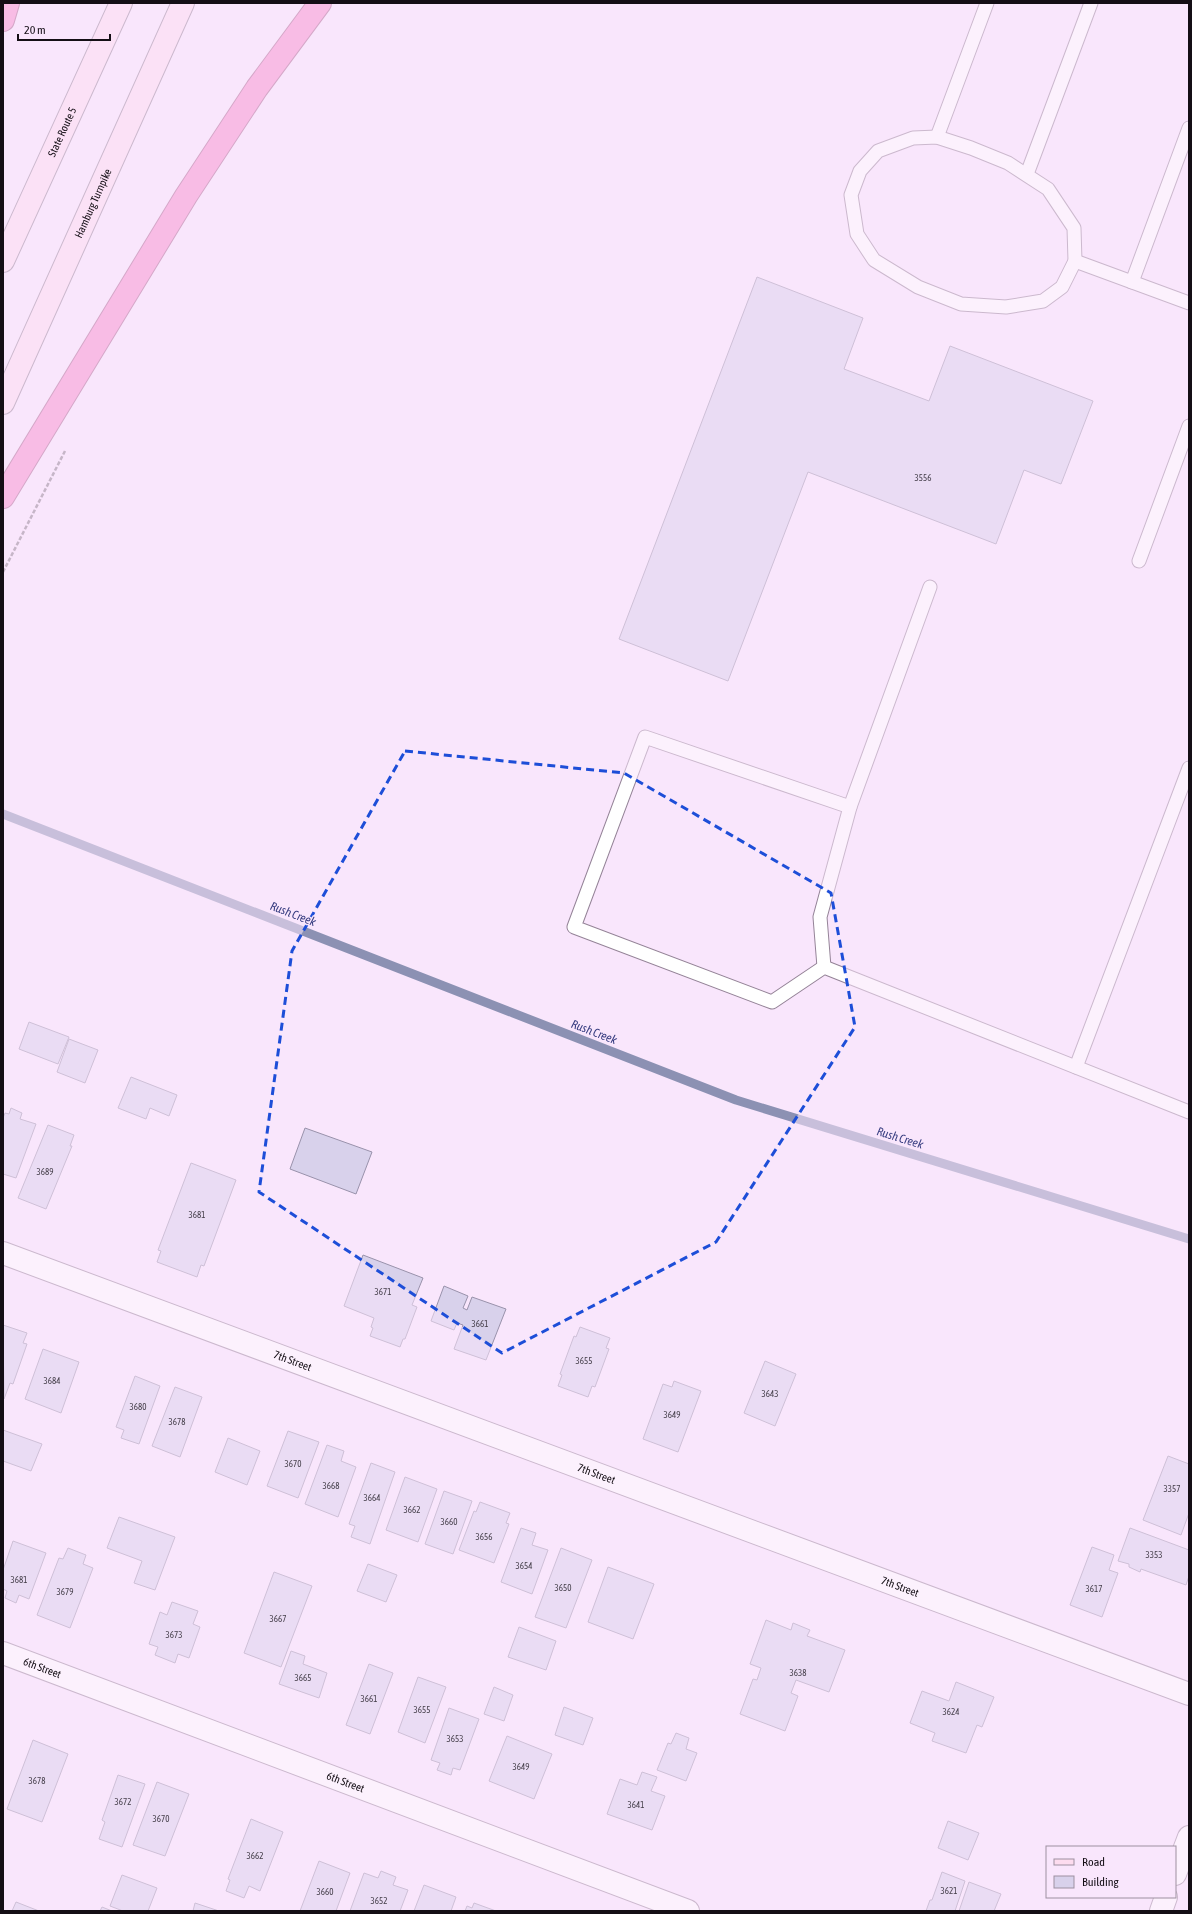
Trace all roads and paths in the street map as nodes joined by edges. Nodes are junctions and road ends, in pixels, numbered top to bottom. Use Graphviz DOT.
graph roads {
  1 [pos="8,3"];
  2 [pos="121,3"];
  3 [pos="183,3"];
  4 [pos="320,3"];
  5 [pos="987,3"];
  6 [pos="1091,3"];
  7 [pos="3,20"];
  8 [pos="1189,128"];
  9 [pos="937,138"];
  10 [pos="1027,174"];
  11 [pos="3,261"];
  12 [pos="1075,261"];
  13 [pos="1132,282"];
  14 [pos="1189,304"];
  15 [pos="3,403"];
  16 [pos="1189,426"];
  17 [pos="3,497"];
  18 [pos="1140,561"];
  19 [pos="930,587"];
  20 [pos="1189,768"];
  21 [pos="850,807"];
  22 [pos="824,967"];
  23 [pos="1076,1067"];
  24 [pos="1189,1112"];
  25 [pos="3,1252"];
  26 [pos="3,1652"];
  27 [pos="1189,1694"];
  28 [pos="1189,1837"];
  29 [pos="1176,1871"];
  30 [pos="1166,1898"];
  31 [pos="688,1911"];
  32 [pos="1161,1911"];
  1 -- 7 [label="highway"];
  2 -- 11 [label="main road, State Route 5"];
  3 -- 15 [label="main road, Hamburg Turnpike"];
  4 -- 17 [label="highway"];
  5 -- 9 [label="lane"];
  6 -- 10 [label="lane"];
  8 -- 13 [label="lane"];
  9 -- 10 [label="lane"];
  9 -- 12 [label="lane"];
  10 -- 12 [label="lane"];
  12 -- 13 [label="lane"];
  13 -- 14 [label="lane"];
  16 -- 18 [label="lane"];
  19 -- 21 [label="lane"];
  20 -- 23 [label="lane"];
  21 -- 22 [label="lane"];
  21 -- 22 [label="lane"];
  22 -- 23 [label="lane"];
  23 -- 24 [label="lane"];
  25 -- 27 [label="street, 7th Street"];
  26 -- 31 [label="street, 6th Street"];
  28 -- 29 [label="street"];
  30 -- 32 [label="street"];
}
